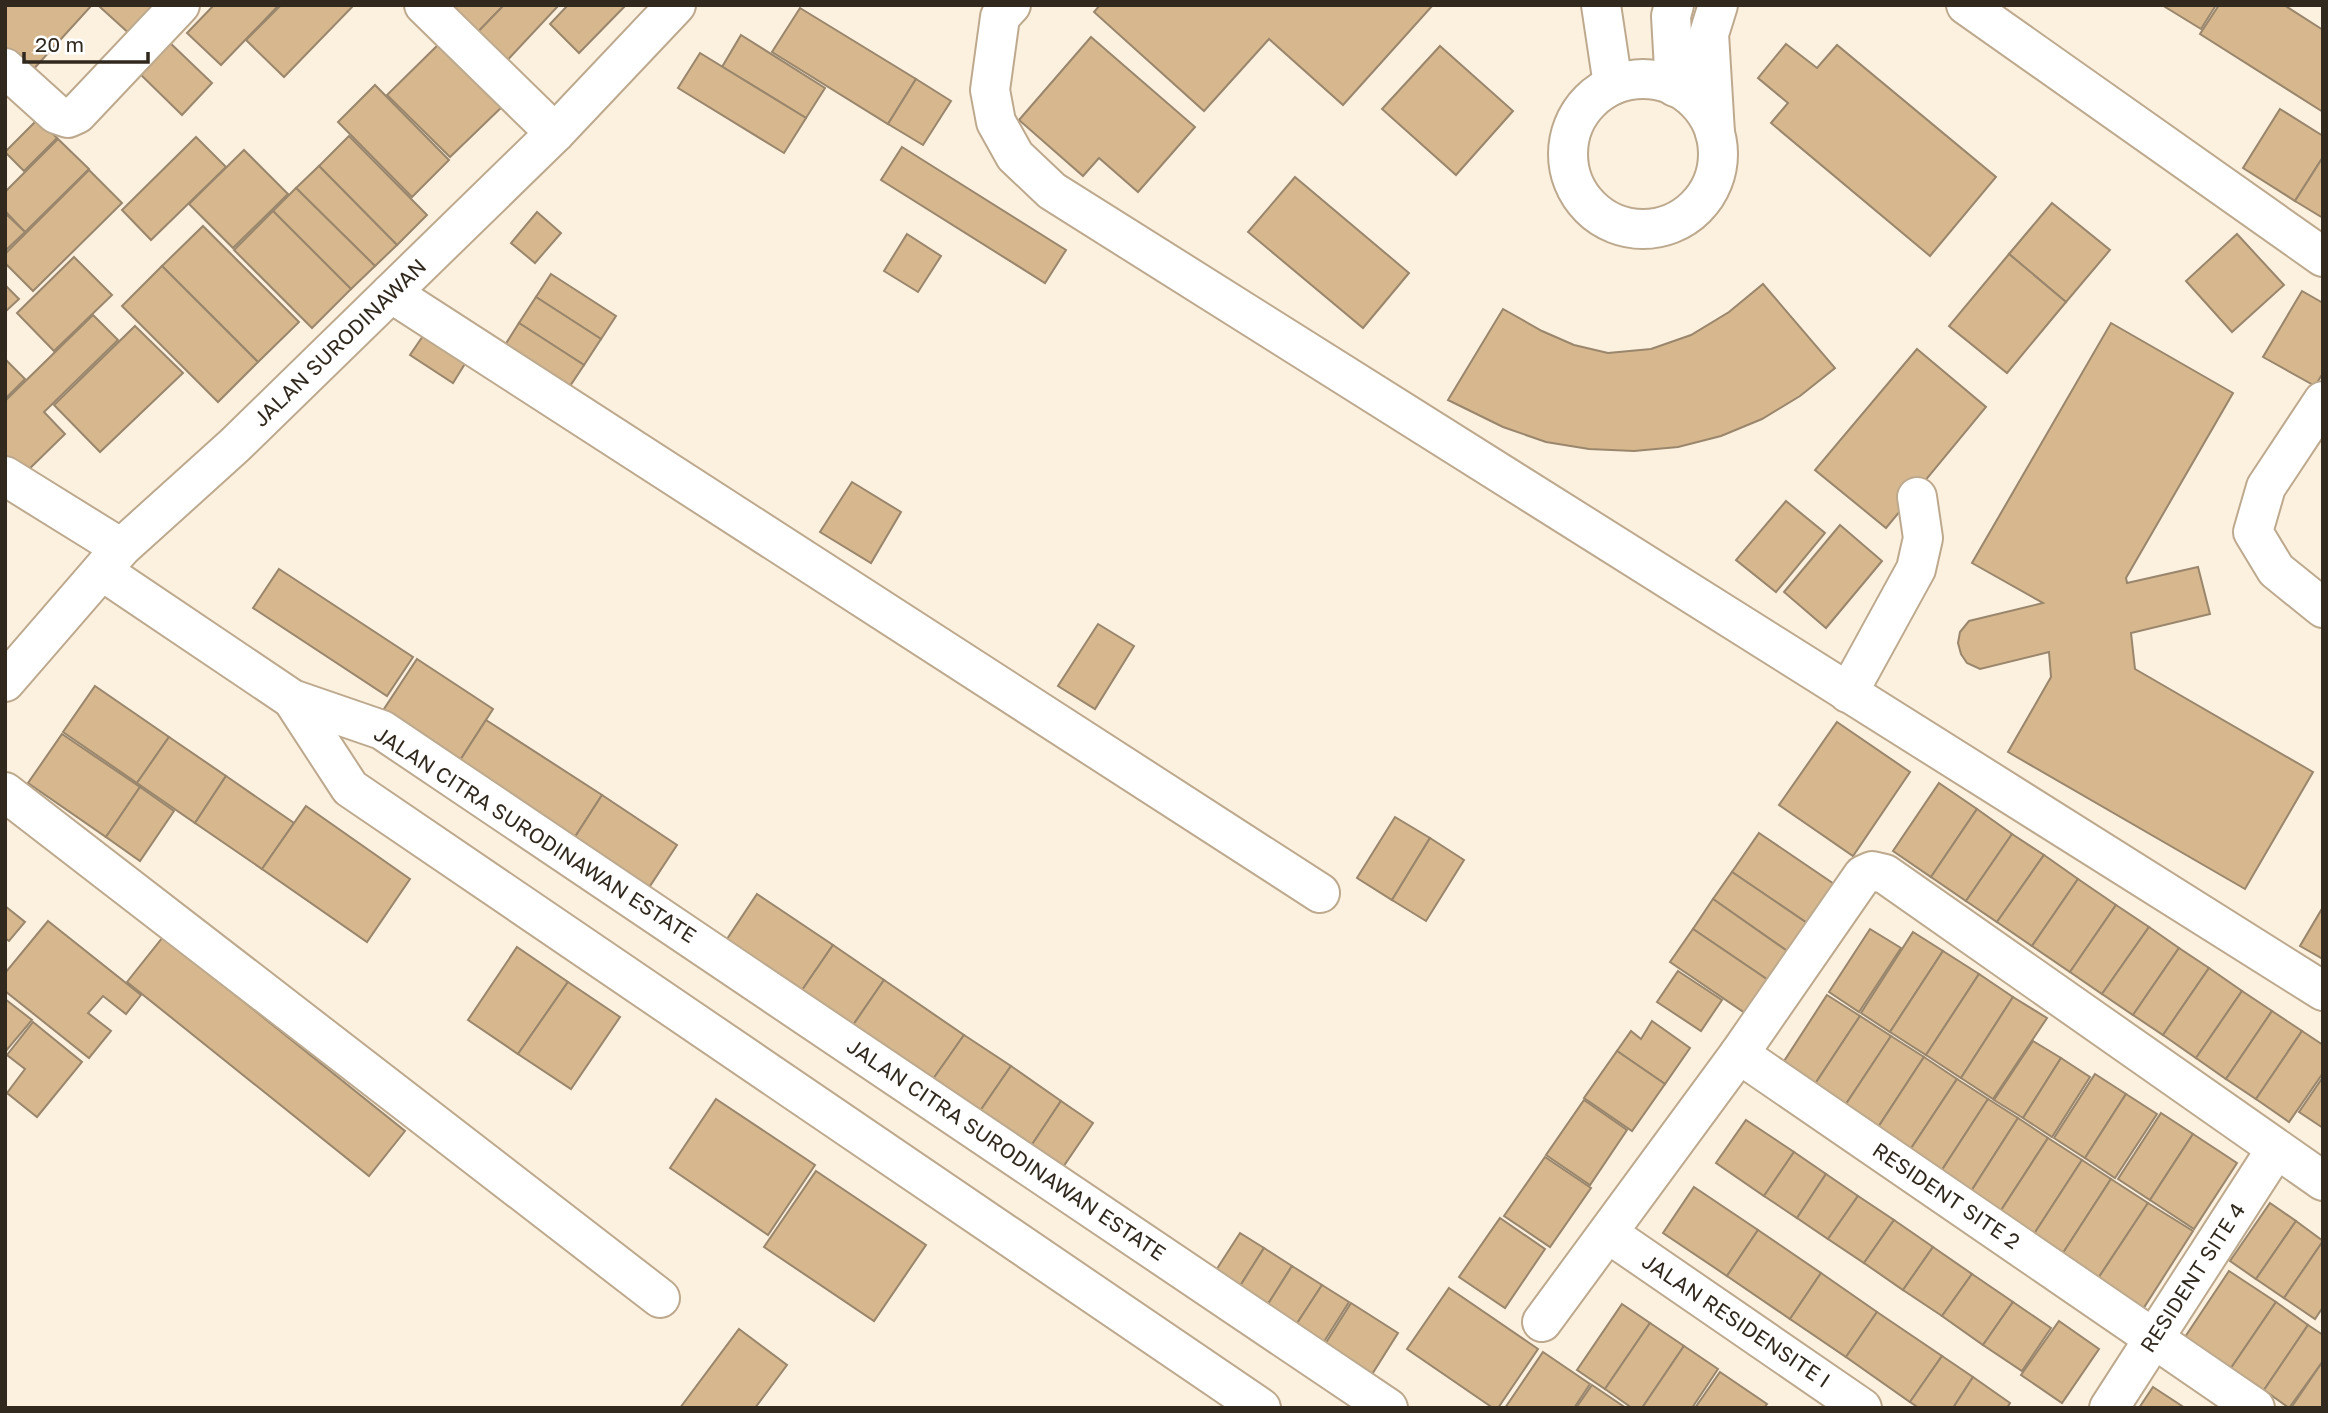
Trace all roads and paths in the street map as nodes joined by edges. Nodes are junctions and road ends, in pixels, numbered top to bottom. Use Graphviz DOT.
graph roads {
  1 [pos="180,5"];
  2 [pos="424,5"];
  3 [pos="677,5"];
  4 [pos="1601,5"];
  5 [pos="1648,5"];
  6 [pos="1674,5"];
  7 [pos="1718,5"];
  8 [pos="1966,5"];
  9 [pos="999,9"];
  10 [pos="5,68"];
  11 [pos="1665,83"];
  12 [pos="1613,85"];
  13 [pos="555,133"];
  14 [pos="1715,135"];
  15 [pos="2323,257"];
  16 [pos="391,293"];
  17 [pos="2323,401"];
  18 [pos="5,476"];
  19 [pos="1917,498"];
  20 [pos="111,559"];
  21 [pos="2323,608"];
  22 [pos="5,682"];
  23 [pos="1848,693"];
  24 [pos="292,699"];
  25 [pos="5,792"];
  26 [pos="1320,893"];
  27 [pos="2323,991"];
  28 [pos="1738,1054"];
  29 [pos="2276,1149"];
  30 [pos="2323,1181"];
  31 [pos="1609,1234"];
  32 [pos="660,1298"];
  33 [pos="1542,1322"];
  34 [pos="2154,1338"];
  35 [pos="1261,1408"];
  36 [pos="1388,1408"];
  37 [pos="1863,1408"];
  38 [pos="2109,1408"];
  39 [pos="2255,1408"];
  1 -- 10 [label="street"];
  2 -- 13 [label="street"];
  3 -- 13 [label="street, JALAN SURODINAWAN"];
  4 -- 12 [label="street"];
  5 -- 11 [label="street"];
  6 -- 11 [label="street"];
  7 -- 14 [label="street"];
  8 -- 15 [label="street"];
  9 -- 23 [label="street"];
  11 -- 12 [label="street"];
  11 -- 14 [label="street"];
  12 -- 14 [label="street"];
  13 -- 16 [label="street, JALAN SURODINAWAN"];
  16 -- 20 [label="street, JALAN SURODINAWAN"];
  16 -- 26 [label="street"];
  17 -- 21 [label="street"];
  18 -- 20 [label="street"];
  19 -- 23 [label="street"];
  20 -- 22 [label="street, JALAN SURODINAWAN"];
  20 -- 24 [label="street"];
  23 -- 27 [label="street"];
  24 -- 35 [label="street"];
  24 -- 36 [label="street, JALAN CITRA SURODINAWAN ESTATE"];
  25 -- 32 [label="street"];
  28 -- 29 [label="street"];
  28 -- 31 [label="street"];
  28 -- 34 [label="street, RESIDENT SITE 2"];
  29 -- 30 [label="street"];
  29 -- 34 [label="street, RESIDENT SITE 4"];
  31 -- 33 [label="street"];
  31 -- 37 [label="street, JALAN RESIDENSITE I"];
  34 -- 38 [label="street, RESIDENT SITE 4"];
  34 -- 39 [label="street, RESIDENT SITE 2"];
}
